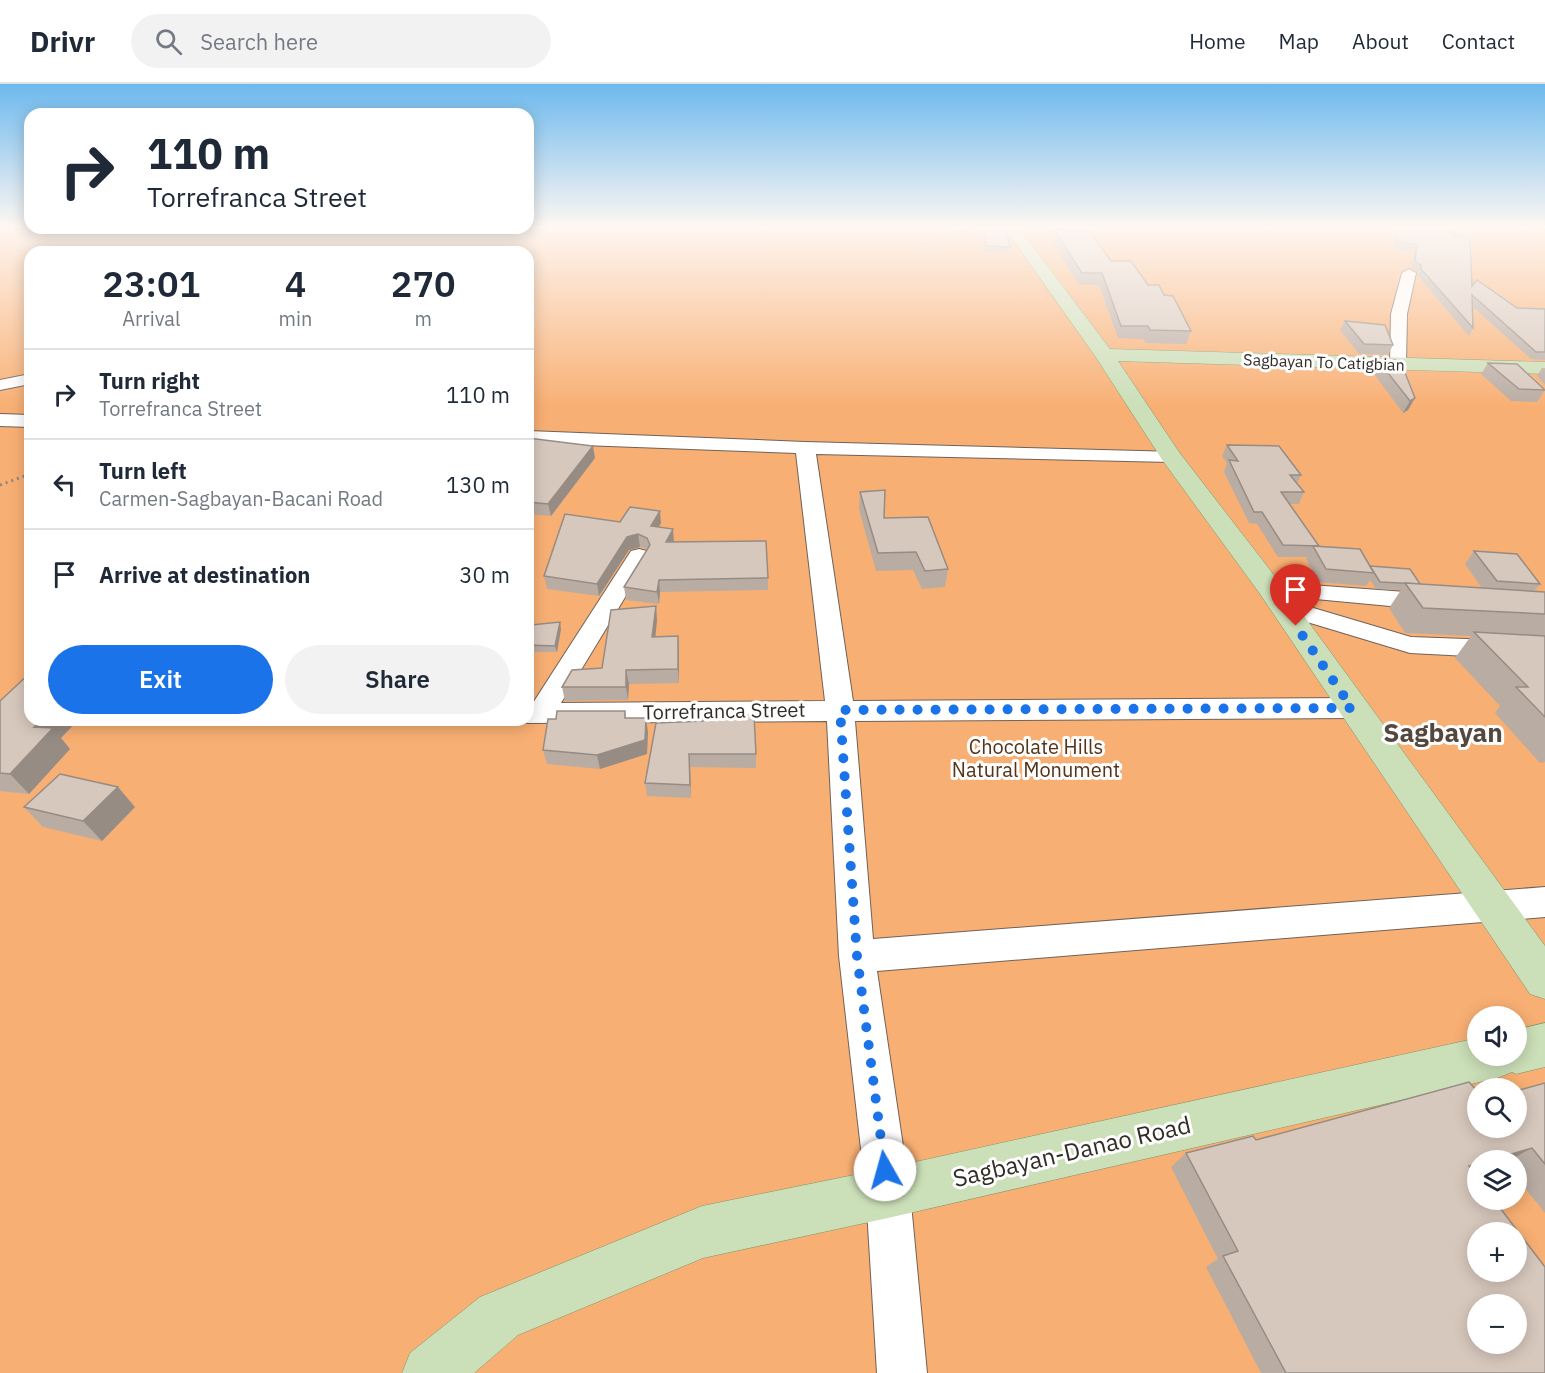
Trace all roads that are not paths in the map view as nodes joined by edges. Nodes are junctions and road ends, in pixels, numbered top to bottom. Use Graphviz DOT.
graph roads {
  1 [pos="1055,287"];
  2 [pos="1406,287"];
  3 [pos="1104,355"];
  4 [pos="1398,364"];
  5 [pos="1516,368"];
  6 [pos="1545,368"];
  7 [pos="24,380"];
  8 [pos="1530,382"];
  9 [pos="0,385"];
  10 [pos="0,420"];
  11 [pos="24,421"];
  12 [pos="534,437"];
  13 [pos="806,448"];
  14 [pos="1171,456"];
  15 [pos="639,556"];
  16 [pos="1276,598"];
  17 [pos="1451,603"];
  18 [pos="1545,651"];
  19 [pos="1352,708"];
  20 [pos="840,710"];
  21 [pos="535,713"];
  22 [pos="1545,902"];
  23 [pos="1494,907"];
  24 [pos="857,956"];
  25 [pos="1545,980"];
  26 [pos="1545,1045"];
  27 [pos="1527,1049"];
  28 [pos="1467,1063"];
  29 [pos="888,1193"];
  30 [pos="430,1373"];
  31 [pos="902,1373"];
  1 -- 3 [label="main road"];
  2 -- 4 [label="street"];
  3 -- 4 [label="main road, Sagbayan To Catigbian"];
  3 -- 14 [label="main road"];
  4 -- 5 [label="main road, Sagbayan To Catigbian"];
  5 -- 6 [label="main road, Sagbayan To Catigbian"];
  5 -- 8 [label="street"];
  7 -- 9 [label="street"];
  10 -- 11 [label="street"];
  12 -- 13 [label="street"];
  13 -- 14 [label="street"];
  13 -- 20 [label="street"];
  14 -- 16 [label="main road"];
  15 -- 21 [label="street"];
  16 -- 17 [label="street"];
  16 -- 18 [label="street"];
  16 -- 19 [label="main road"];
  19 -- 20 [label="street, Torrefranca Street"];
  19 -- 23 [label="main road"];
  20 -- 21 [label="street, Torrefranca Street"];
  20 -- 24 [label="street"];
  22 -- 23 [label="street"];
  23 -- 24 [label="street"];
  23 -- 25 [label="main road"];
  24 -- 29 [label="street"];
  26 -- 27 [label="main road"];
  28 -- 29 [label="main road, Sagbayan-Danao Road"];
  29 -- 30 [label="main road, Sagbayan-Danao Road"];
  29 -- 31 [label="street"];
}
